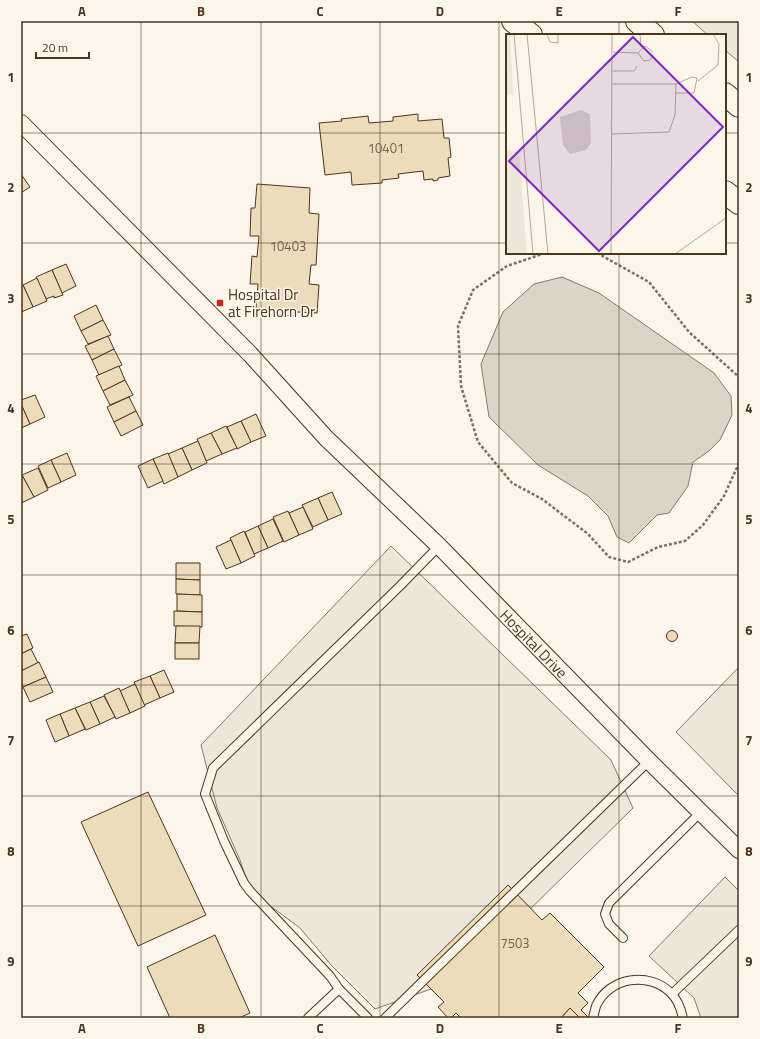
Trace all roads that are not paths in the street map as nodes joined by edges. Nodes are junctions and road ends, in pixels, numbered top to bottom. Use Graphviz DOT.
graph roads {
  1 [pos="513,21"];
  2 [pos="636,21"];
  3 [pos="531,34"];
  4 [pos="652,34"];
  5 [pos="726,95"];
  6 [pos="739,106"];
  7 [pos="21,123"];
  8 [pos="726,193"];
  9 [pos="739,204"];
  10 [pos="439,546"];
  11 [pos="649,761"];
  12 [pos="701,812"];
  13 [pos="739,850"];
  14 [pos="739,930"];
  15 [pos="623,938"];
  16 [pos="339,989"];
  17 [pos="672,994"];
  18 [pos="308,1018"];
  19 [pos="368,1018"];
  20 [pos="385,1018"];
  21 [pos="593,1018"];
  22 [pos="683,1018"];
  1 -- 3 [label="highway"];
  2 -- 4 [label="highway"];
  5 -- 6 [label="highway"];
  7 -- 10 [label="street, Hospital Drive"];
  8 -- 9 [label="highway"];
  10 -- 11 [label="street, Hospital Drive"];
  10 -- 16 [label="lane"];
  11 -- 12 [label="street, Hospital Drive"];
  11 -- 20 [label="lane"];
  12 -- 13 [label="street, Hospital Drive"];
  12 -- 15 [label="lane"];
  14 -- 17 [label="lane"];
  16 -- 18 [label="lane"];
  16 -- 19 [label="lane"];
  17 -- 21 [label="lane"];
  17 -- 22 [label="lane"];
}
